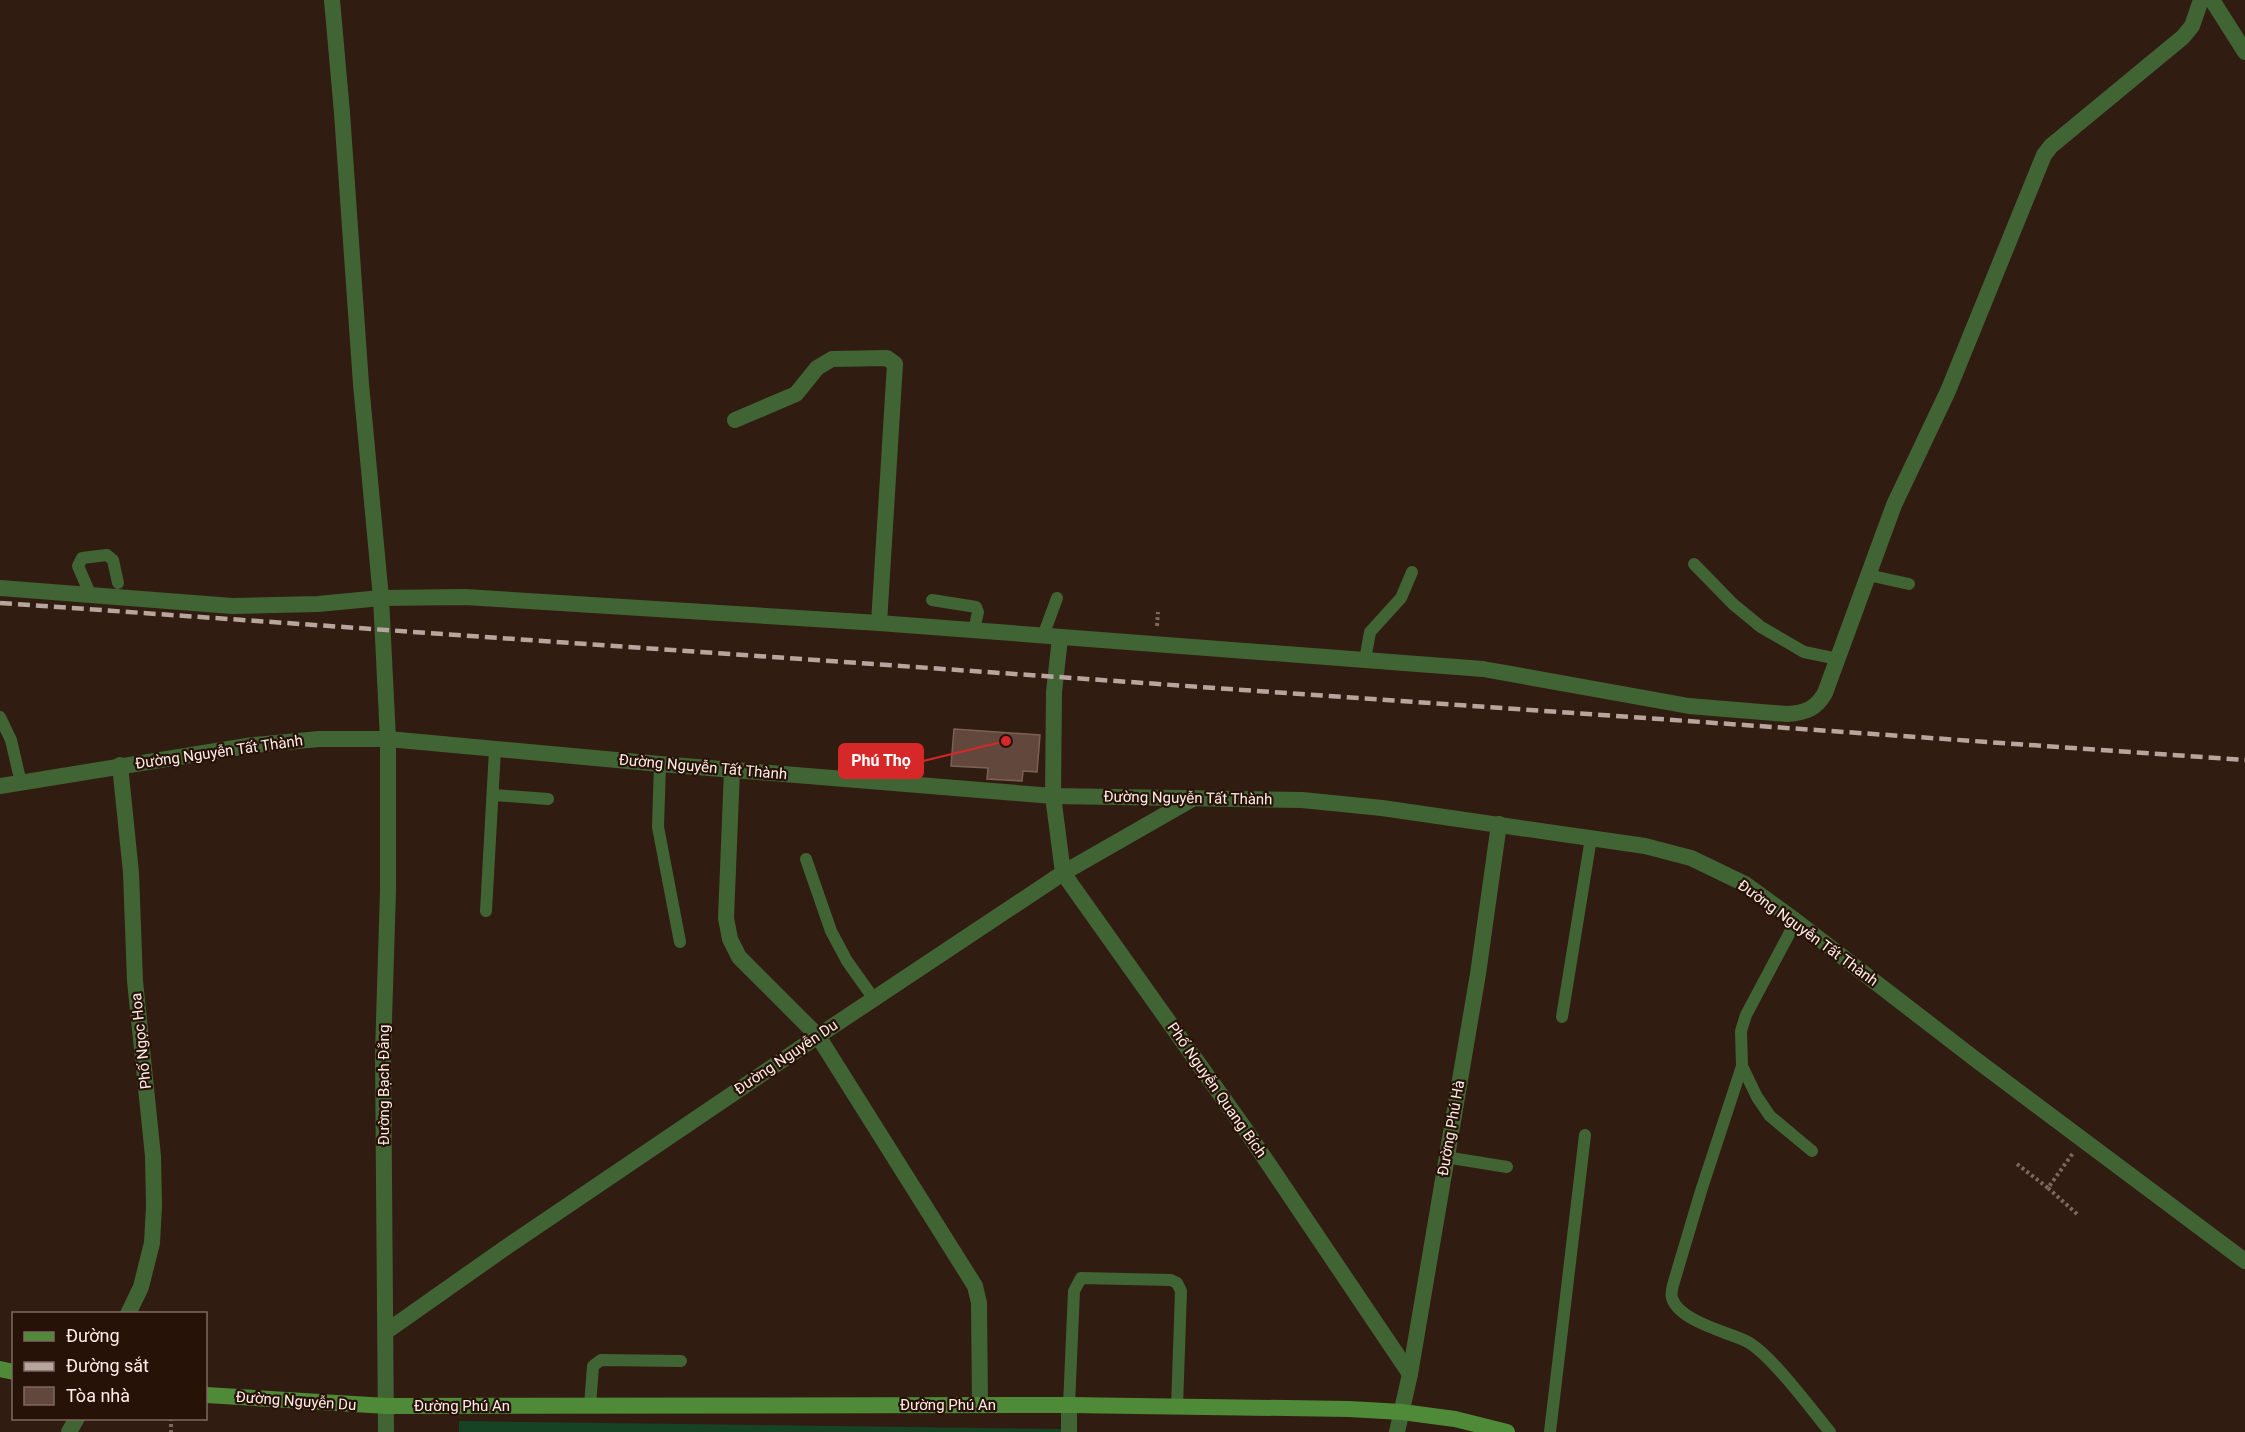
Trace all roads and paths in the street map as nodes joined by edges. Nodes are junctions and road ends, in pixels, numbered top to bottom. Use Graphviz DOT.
graph roads {
  1 [pos="332,0"];
  2 [pos="2201,0"];
  3 [pos="2219,4"];
  4 [pos="2245,52"];
  5 [pos="735,420"];
  6 [pos="1694,564"];
  7 [pos="1412,572"];
  8 [pos="1868,575"];
  9 [pos="118,584"];
  10 [pos="1909,584"];
  11 [pos="0,588"];
  12 [pos="91,596"];
  13 [pos="381,598"];
  14 [pos="1057,598"];
  15 [pos="932,600"];
  16 [pos="879,623"];
  17 [pos="974,630"];
  18 [pos="1051,637"];
  19 [pos="1838,658"];
  20 [pos="1365,660"];
  21 [pos="0,717"];
  22 [pos="388,739"];
  23 [pos="495,750"];
  24 [pos="660,764"];
  25 [pos="120,765"];
  26 [pos="732,770"];
  27 [pos="21,783"];
  28 [pos="0,786"];
  29 [pos="493,795"];
  30 [pos="1053,796"];
  31 [pos="1194,798"];
  32 [pos="548,799"];
  33 [pos="1499,824"];
  34 [pos="1591,838"];
  35 [pos="806,859"];
  36 [pos="1063,873"];
  37 [pos="486,911"];
  38 [pos="1796,921"];
  39 [pos="680,942"];
  40 [pos="874,999"];
  41 [pos="1562,1017"];
  42 [pos="818,1036"];
  43 [pos="1742,1066"];
  44 [pos="1585,1135"];
  45 [pos="2082,1140"];
  46 [pos="1812,1151"];
  47 [pos="1445,1157"];
  48 [pos="2017,1164"];
  49 [pos="1507,1167"];
  50 [pos="2048,1188"];
  51 [pos="2078,1215"];
  52 [pos="2245,1261"];
  53 [pos="129,1312"];
  54 [pos="387,1331"];
  55 [pos="681,1361"];
  56 [pos="1410,1374"];
  57 [pos="207,1395"];
  58 [pos="980,1405"];
  59 [pos="1069,1405"];
  60 [pos="387,1406"];
  61 [pos="590,1406"];
  62 [pos="1177,1407"];
  63 [pos="1402,1412"];
  64 [pos="386,1432"];
  65 [pos="1069,1432"];
  66 [pos="1397,1432"];
  67 [pos="1507,1432"];
  68 [pos="1550,1432"];
  69 [pos="1830,1432"];
  1 -- 13 [label="street, Đường Bạch Đằng"];
  2 -- 8 [label="street"];
  3 -- 4 [label="street"];
  5 -- 16 [label="street"];
  6 -- 19 [label="lane"];
  7 -- 20 [label="lane"];
  8 -- 10 [label="lane"];
  8 -- 19 [label="street"];
  9 -- 12 [label="lane"];
  11 -- 12 [label="street"];
  12 -- 13 [label="street"];
  13 -- 16 [label="street"];
  13 -- 22 [label="street, Đường Bạch Đằng"];
  14 -- 18 [label="lane"];
  15 -- 17 [label="lane"];
  16 -- 17 [label="street"];
  17 -- 18 [label="street"];
  18 -- 20 [label="street"];
  18 -- 30 [label="street, Phố Nguyễn Quang Bích"];
  19 -- 20 [label="street"];
  21 -- 27 [label="lane"];
  22 -- 23 [label="street, Đường Nguyễn Tất Thành"];
  22 -- 25 [label="street, Đường Nguyễn Tất Thành"];
  22 -- 54 [label="street, Đường Bạch Đằng"];
  23 -- 24 [label="street, Đường Nguyễn Tất Thành"];
  23 -- 29 [label="lane"];
  24 -- 26 [label="street, Đường Nguyễn Tất Thành"];
  24 -- 39 [label="lane"];
  25 -- 27 [label="street, Đường Nguyễn Tất Thành"];
  25 -- 53 [label="street, Phố Ngọc Hoa"];
  26 -- 30 [label="street, Đường Nguyễn Tất Thành"];
  26 -- 42 [label="street"];
  27 -- 28 [label="street, Đường Nguyễn Tất Thành"];
  29 -- 32 [label="lane"];
  29 -- 37 [label="lane"];
  30 -- 31 [label="street, Đường Nguyễn Tất Thành"];
  30 -- 36 [label="street, Phố Nguyễn Quang Bích"];
  31 -- 33 [label="street, Đường Nguyễn Tất Thành"];
  31 -- 36 [label="street, Đường Nguyễn Du"];
  33 -- 34 [label="street, Đường Nguyễn Tất Thành"];
  33 -- 47 [label="street, Đường Phú Hà"];
  34 -- 38 [label="street, Đường Nguyễn Tất Thành"];
  34 -- 41 [label="lane"];
  35 -- 40 [label="lane"];
  36 -- 40 [label="street, Đường Nguyễn Du"];
  36 -- 56 [label="street, Phố Nguyễn Quang Bích"];
  38 -- 43 [label="lane"];
  38 -- 45 [label="street, Đường Nguyễn Tất Thành"];
  40 -- 42 [label="street, Đường Nguyễn Du"];
  42 -- 54 [label="street, Đường Nguyễn Du"];
  42 -- 58 [label="street"];
  43 -- 46 [label="lane"];
  43 -- 69 [label="lane"];
  44 -- 68 [label="lane"];
  45 -- 50 [label="path"];
  45 -- 52 [label="street, Đường Nguyễn Tất Thành"];
  47 -- 49 [label="lane"];
  47 -- 56 [label="street, Đường Phú Hà"];
  48 -- 50 [label="path"];
  50 -- 51 [label="path"];
  54 -- 60 [label="street, Đường Bạch Đằng"];
  55 -- 61 [label="lane"];
  56 -- 63 [label="street, Đường Phú Hà"];
  57 -- 60 [label="main road, Đường Nguyễn Du"];
  58 -- 59 [label="main road, Đường Phú An"];
  58 -- 61 [label="main road, Đường Phú An"];
  59 -- 62 [label="main road, Đường Phú An"];
  59 -- 62 [label="lane"];
  59 -- 65 [label="street"];
  60 -- 61 [label="main road, Đường Phú An"];
  60 -- 64 [label="street, Đường Bạch Đằng"];
  62 -- 63 [label="main road, Đường Phú An"];
  63 -- 66 [label="street, Đường Phú Hà"];
  63 -- 67 [label="main road, Đường Phú An"];
}
